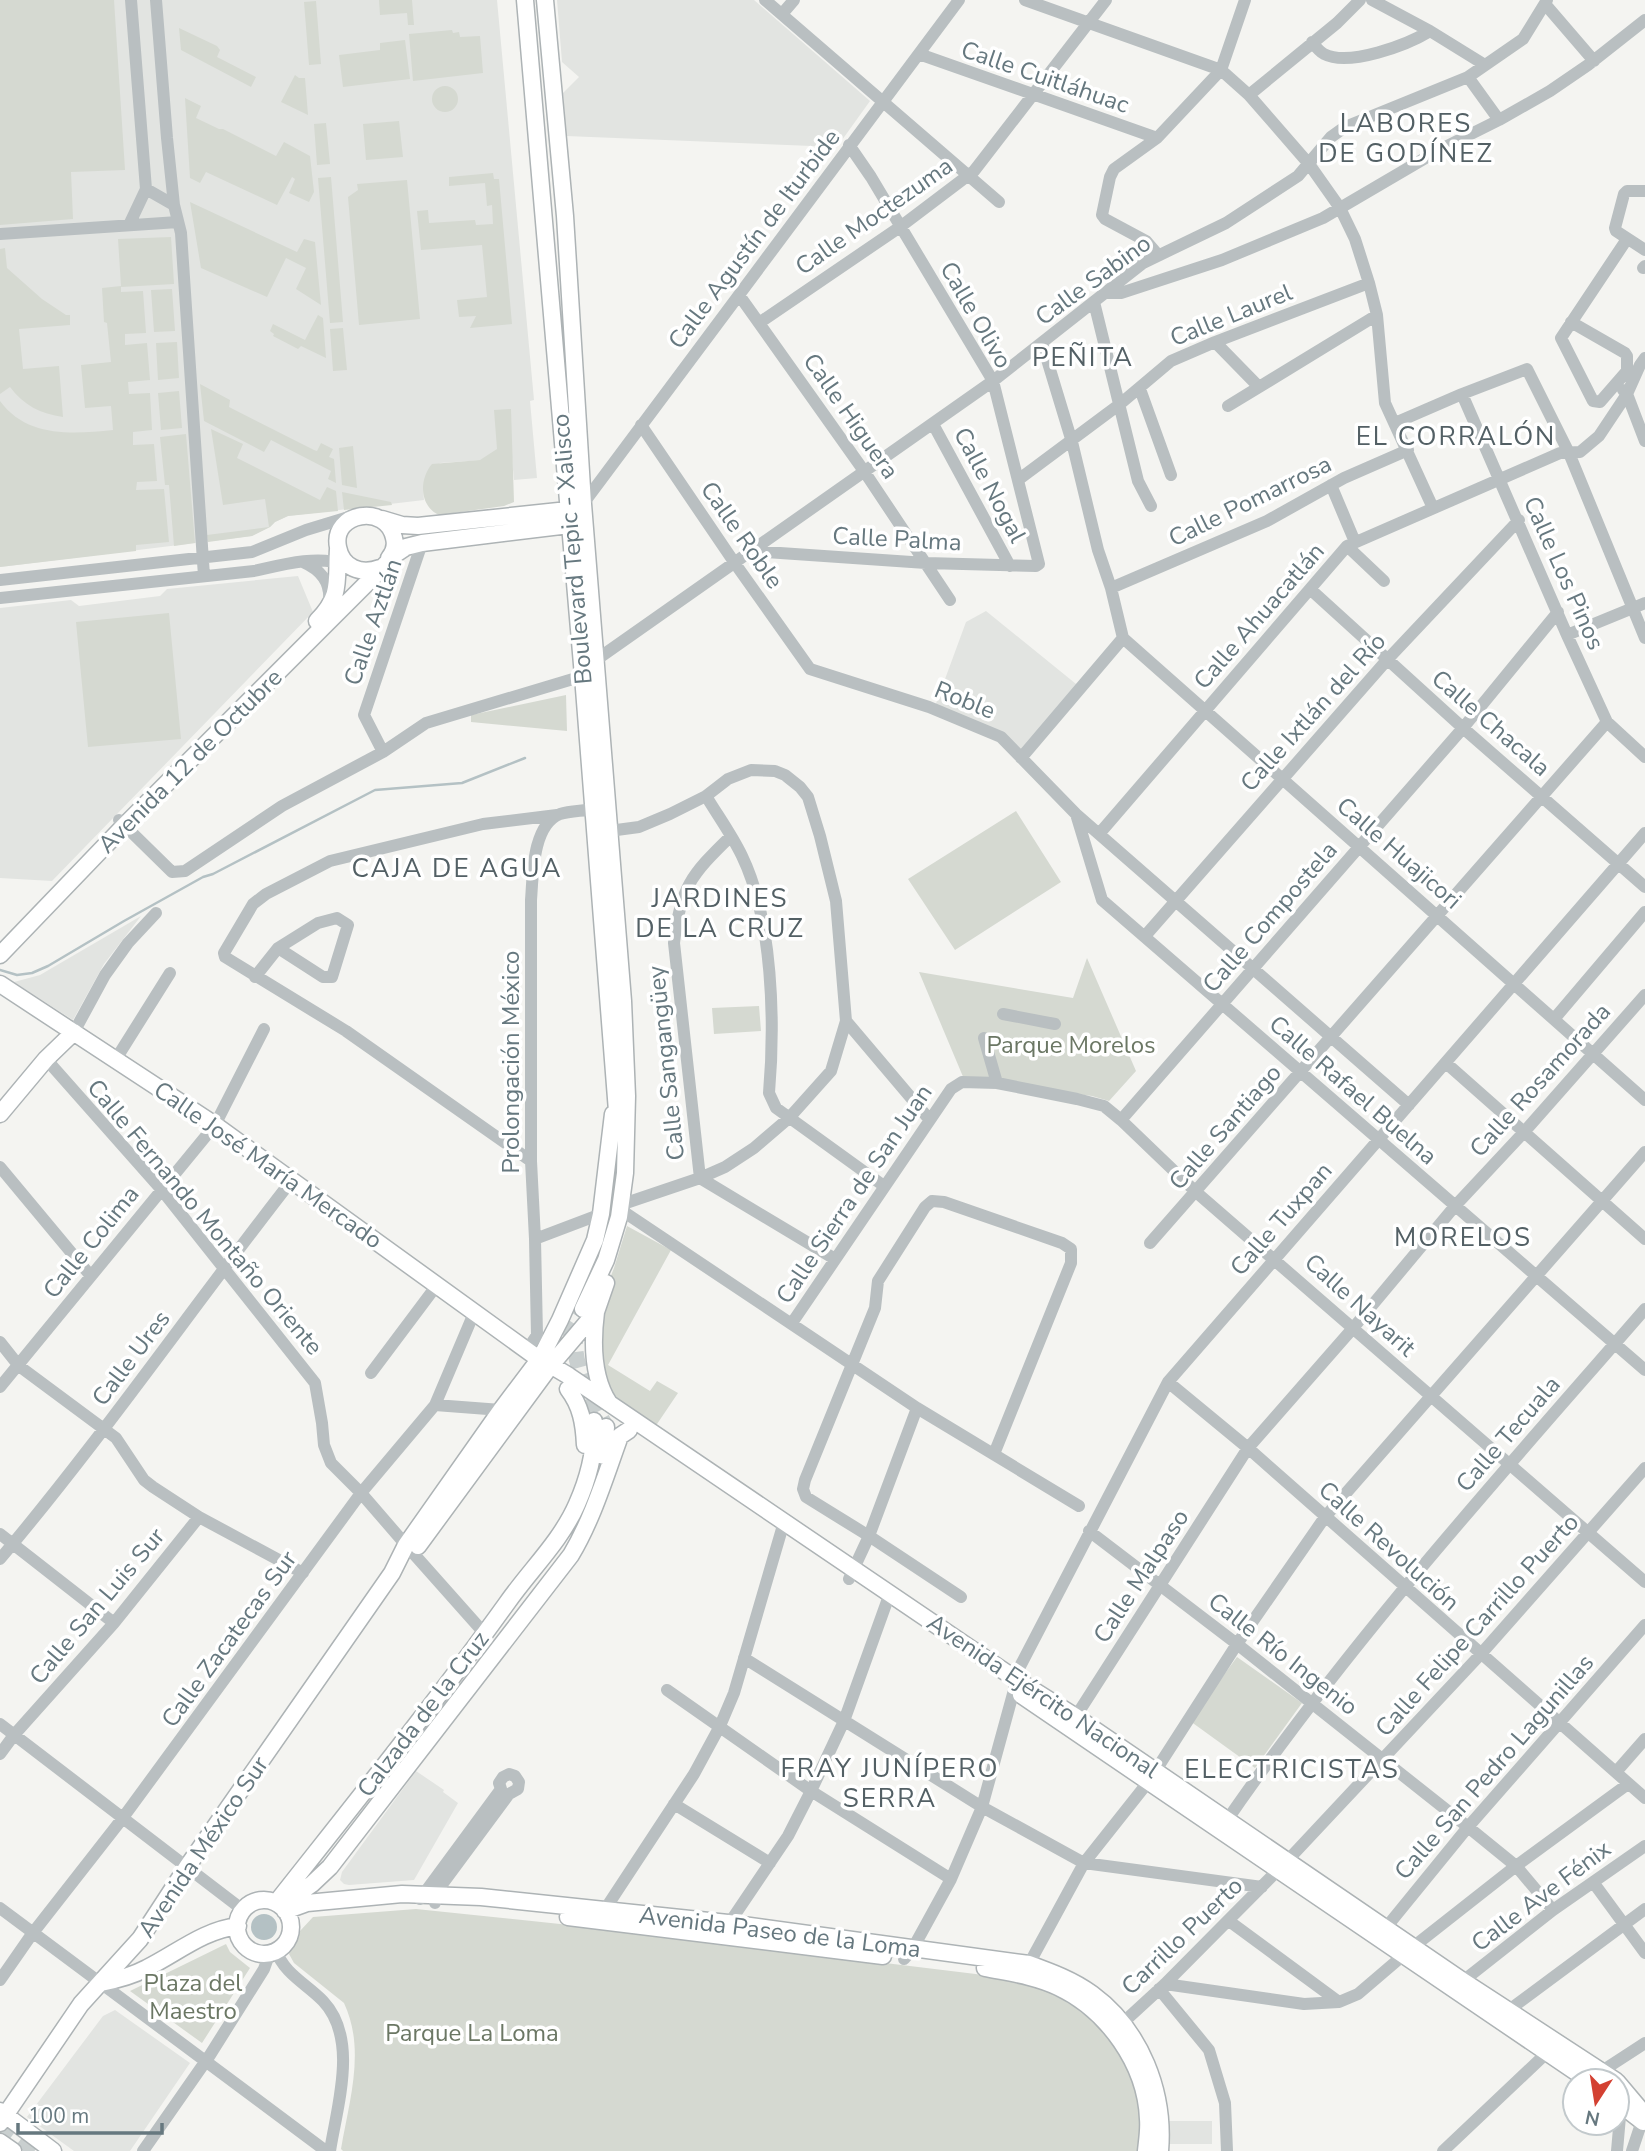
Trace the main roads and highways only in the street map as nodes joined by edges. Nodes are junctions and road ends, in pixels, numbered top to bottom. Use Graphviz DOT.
graph roads {
  1 [pos="525,0"];
  2 [pos="545,0"];
  3 [pos="574,513"];
  4 [pos="382,519"];
  5 [pos="342,560"];
  6 [pos="384,564"];
  7 [pos="122,823"];
  8 [pos="0,940"];
  9 [pos="0,955"];
  10 [pos="0,984"];
  11 [pos="74,1032"];
  12 [pos="621,1097"];
  13 [pos="0,1114"];
  14 [pos="585,1310"];
  15 [pos="538,1361"];
  16 [pos="568,1389"];
  17 [pos="611,1405"];
  18 [pos="500,1418"];
  19 [pos="629,1430"];
  20 [pos="783,1527"];
  21 [pos="410,1549"];
  22 [pos="392,1573"];
  23 [pos="553,1577"];
  24 [pos="515,1591"];
  25 [pos="422,1718"];
  26 [pos="437,1727"];
  27 [pos="283,1910"];
  28 [pos="240,1918"];
  29 [pos="141,1939"];
  30 [pos="1409,1952"];
  31 [pos="908,1954"];
  32 [pos="168,1956"];
  33 [pos="100,1983"];
  34 [pos="1117,2028"];
  35 [pos="1552,2048"];
  36 [pos="1580,2067"];
  37 [pos="1631,2106"];
  38 [pos="2,2116"];
  39 [pos="1644,2118"];
  40 [pos="0,2142"];
  41 [pos="13,2151"];
  42 [pos="53,2151"];
  43 [pos="1146,2151"];
  44 [pos="1160,2151"];
  1 -- 3 [label="main road, Boulevard Tepic - Xalisco"];
  2 -- 3 [label="main road, Boulevard Tepic - Xalisco"];
  3 -- 4 [label="main road"];
  3 -- 6 [label="main road, Avenida 12 de Octubre"];
  3 -- 12 [label="main road, Boulevard Tepic - Xalisco"];
  3 -- 12 [label="main road, Boulevard Tepic - Xalisco"];
  4 -- 5 [label="main road, Avenida 12 de Octubre"];
  4 -- 6 [label="main road"];
  5 -- 6 [label="main road, Avenida 12 de Octubre"];
  5 -- 7 [label="main road, Avenida 12 de Octubre"];
  6 -- 7 [label="main road, Avenida 12 de Octubre"];
  7 -- 8 [label="main road, Avenida 12 de Octubre"];
  7 -- 9 [label="main road, Avenida 12 de Octubre"];
  10 -- 11 [label="main road, Calle José María Mercado"];
  11 -- 13 [label="main road"];
  11 -- 15 [label="main road, Calle José María Mercado"];
  12 -- 14 [label="main road"];
  12 -- 14 [label="main road, Avenida México Sur"];
  12 -- 15 [label="main road, Avenida México Sur"];
  14 -- 15 [label="main road, Avenida México Sur"];
  14 -- 17 [label="main road"];
  15 -- 16 [label="main road, Avenida Ejército Nacional"];
  15 -- 17 [label="main road, Avenida Ejército Nacional"];
  15 -- 18 [label="main road, Avenida México Sur"];
  15 -- 21 [label="main road, Avenida México Sur"];
  16 -- 19 [label="main road, Avenida Ejército Nacional"];
  16 -- 24 [label="main road"];
  17 -- 20 [label="main road, Avenida Ejército Nacional"];
  18 -- 21 [label="main road, Avenida México Sur"];
  18 -- 22 [label="main road"];
  19 -- 20 [label="main road, Avenida Ejército Nacional"];
  19 -- 23 [label="main road"];
  20 -- 30 [label="main road, Avenida Ejército Nacional"];
  21 -- 22 [label="main road, Avenida México Sur"];
  22 -- 29 [label="main road, Avenida México Sur"];
  23 -- 24 [label="main road, Calzada de la Cruz"];
  23 -- 26 [label="main road, Calzada de la Cruz"];
  24 -- 25 [label="main road, Calzada de la Cruz"];
  25 -- 26 [label="main road"];
  25 -- 27 [label="main road, Calzada de la Cruz"];
  26 -- 27 [label="main road, Calzada de la Cruz"];
  27 -- 28 [label="main road"];
  27 -- 28 [label="main road"];
  27 -- 31 [label="main road, Avenida Paseo de la Loma"];
  28 -- 32 [label="main road"];
  29 -- 32 [label="main road"];
  29 -- 33 [label="main road, Avenida México Sur"];
  30 -- 35 [label="main road, Avenida Ejército Nacional"];
  30 -- 35 [label="main road, Avenida Ejército Nacional"];
  31 -- 34 [label="main road, Avenida Paseo de la Loma"];
  31 -- 34 [label="main road, Avenida Paseo de la Loma"];
  32 -- 33 [label="main road"];
  33 -- 38 [label="main road, Avenida México Sur"];
  34 -- 43 [label="main road, Avenida Paseo de la Loma"];
  34 -- 44 [label="main road, Avenida Paseo de la Loma"];
  35 -- 36 [label="main road, Avenida Ejército Nacional"];
  37 -- 39 [label="main road, Avenida Ejército Nacional"];
  38 -- 42 [label="main road"];
  40 -- 41 [label="main road"];
}
